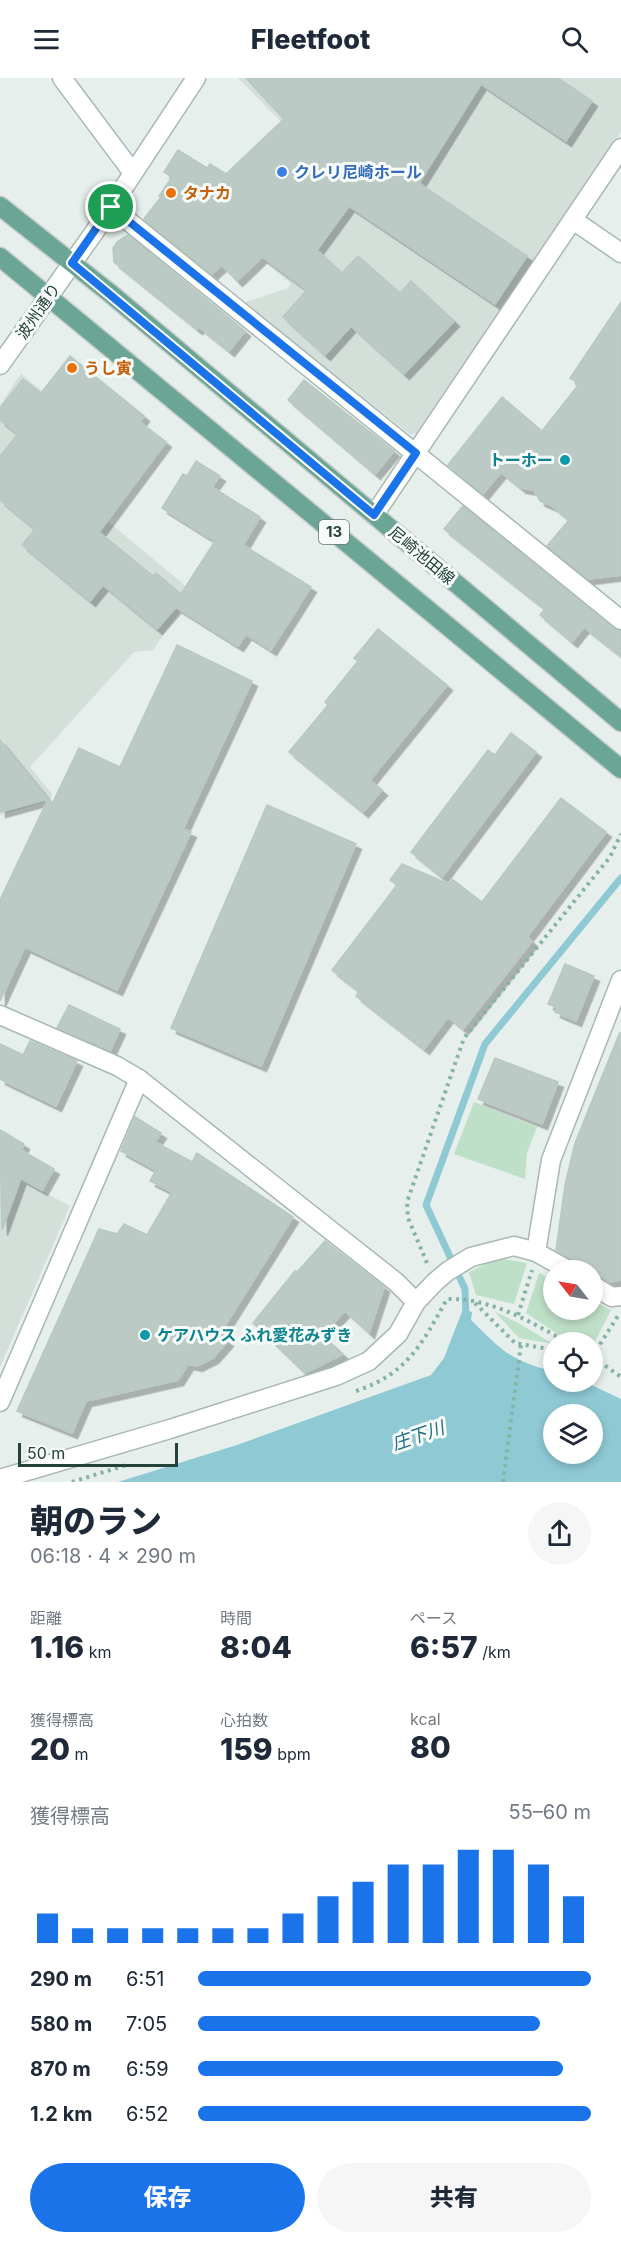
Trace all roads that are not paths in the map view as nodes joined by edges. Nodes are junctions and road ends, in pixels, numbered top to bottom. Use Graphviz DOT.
graph roads {
  1 [pos="62,78"];
  2 [pos="196,78"];
  3 [pos="621,148"];
  4 [pos="133,173"];
  5 [pos="0,206"];
  6 [pos="111,207"];
  7 [pos="573,220"];
  8 [pos="621,253"];
  9 [pos="0,257"];
  10 [pos="72,263"];
  11 [pos="48,296"];
  12 [pos="0,365"];
  13 [pos="416,453"];
  14 [pos="374,515"];
  15 [pos="621,620"];
  16 [pos="621,722"];
  17 [pos="621,769"];
  18 [pos="621,980"];
  19 [pos="0,1015"];
  20 [pos="139,1079"];
  21 [pos="536,1252"];
  22 [pos="550,1260"];
  23 [pos="603,1292"];
  24 [pos="620,1297"];
  25 [pos="416,1302"];
  26 [pos="0,1402"];
  27 [pos="0,1479"];
  1 -- 4 [label="street"];
  2 -- 4 [label="street, 波州通り"];
  3 -- 7 [label="street"];
  4 -- 6 [label="street, 波州通り"];
  5 -- 10 [label="main road, 尼崎池田線 / 13"];
  6 -- 10 [label="street, 波州通り"];
  6 -- 13 [label="street"];
  7 -- 8 [label="street"];
  7 -- 13 [label="street"];
  9 -- 11 [label="main road, 13"];
  10 -- 11 [label="street, 波州通り"];
  10 -- 14 [label="main road, 尼崎池田線 / 13"];
  11 -- 12 [label="street, 波州通り"];
  11 -- 17 [label="main road, 13"];
  13 -- 14 [label="street"];
  13 -- 15 [label="street"];
  14 -- 16 [label="main road, 尼崎池田線 / 13"];
  18 -- 21 [label="street"];
  19 -- 20 [label="street"];
  20 -- 25 [label="street"];
  20 -- 26 [label="street"];
  21 -- 22 [label="street"];
  21 -- 25 [label="street"];
  23 -- 24 [label="street"];
  25 -- 27 [label="street"];
}
